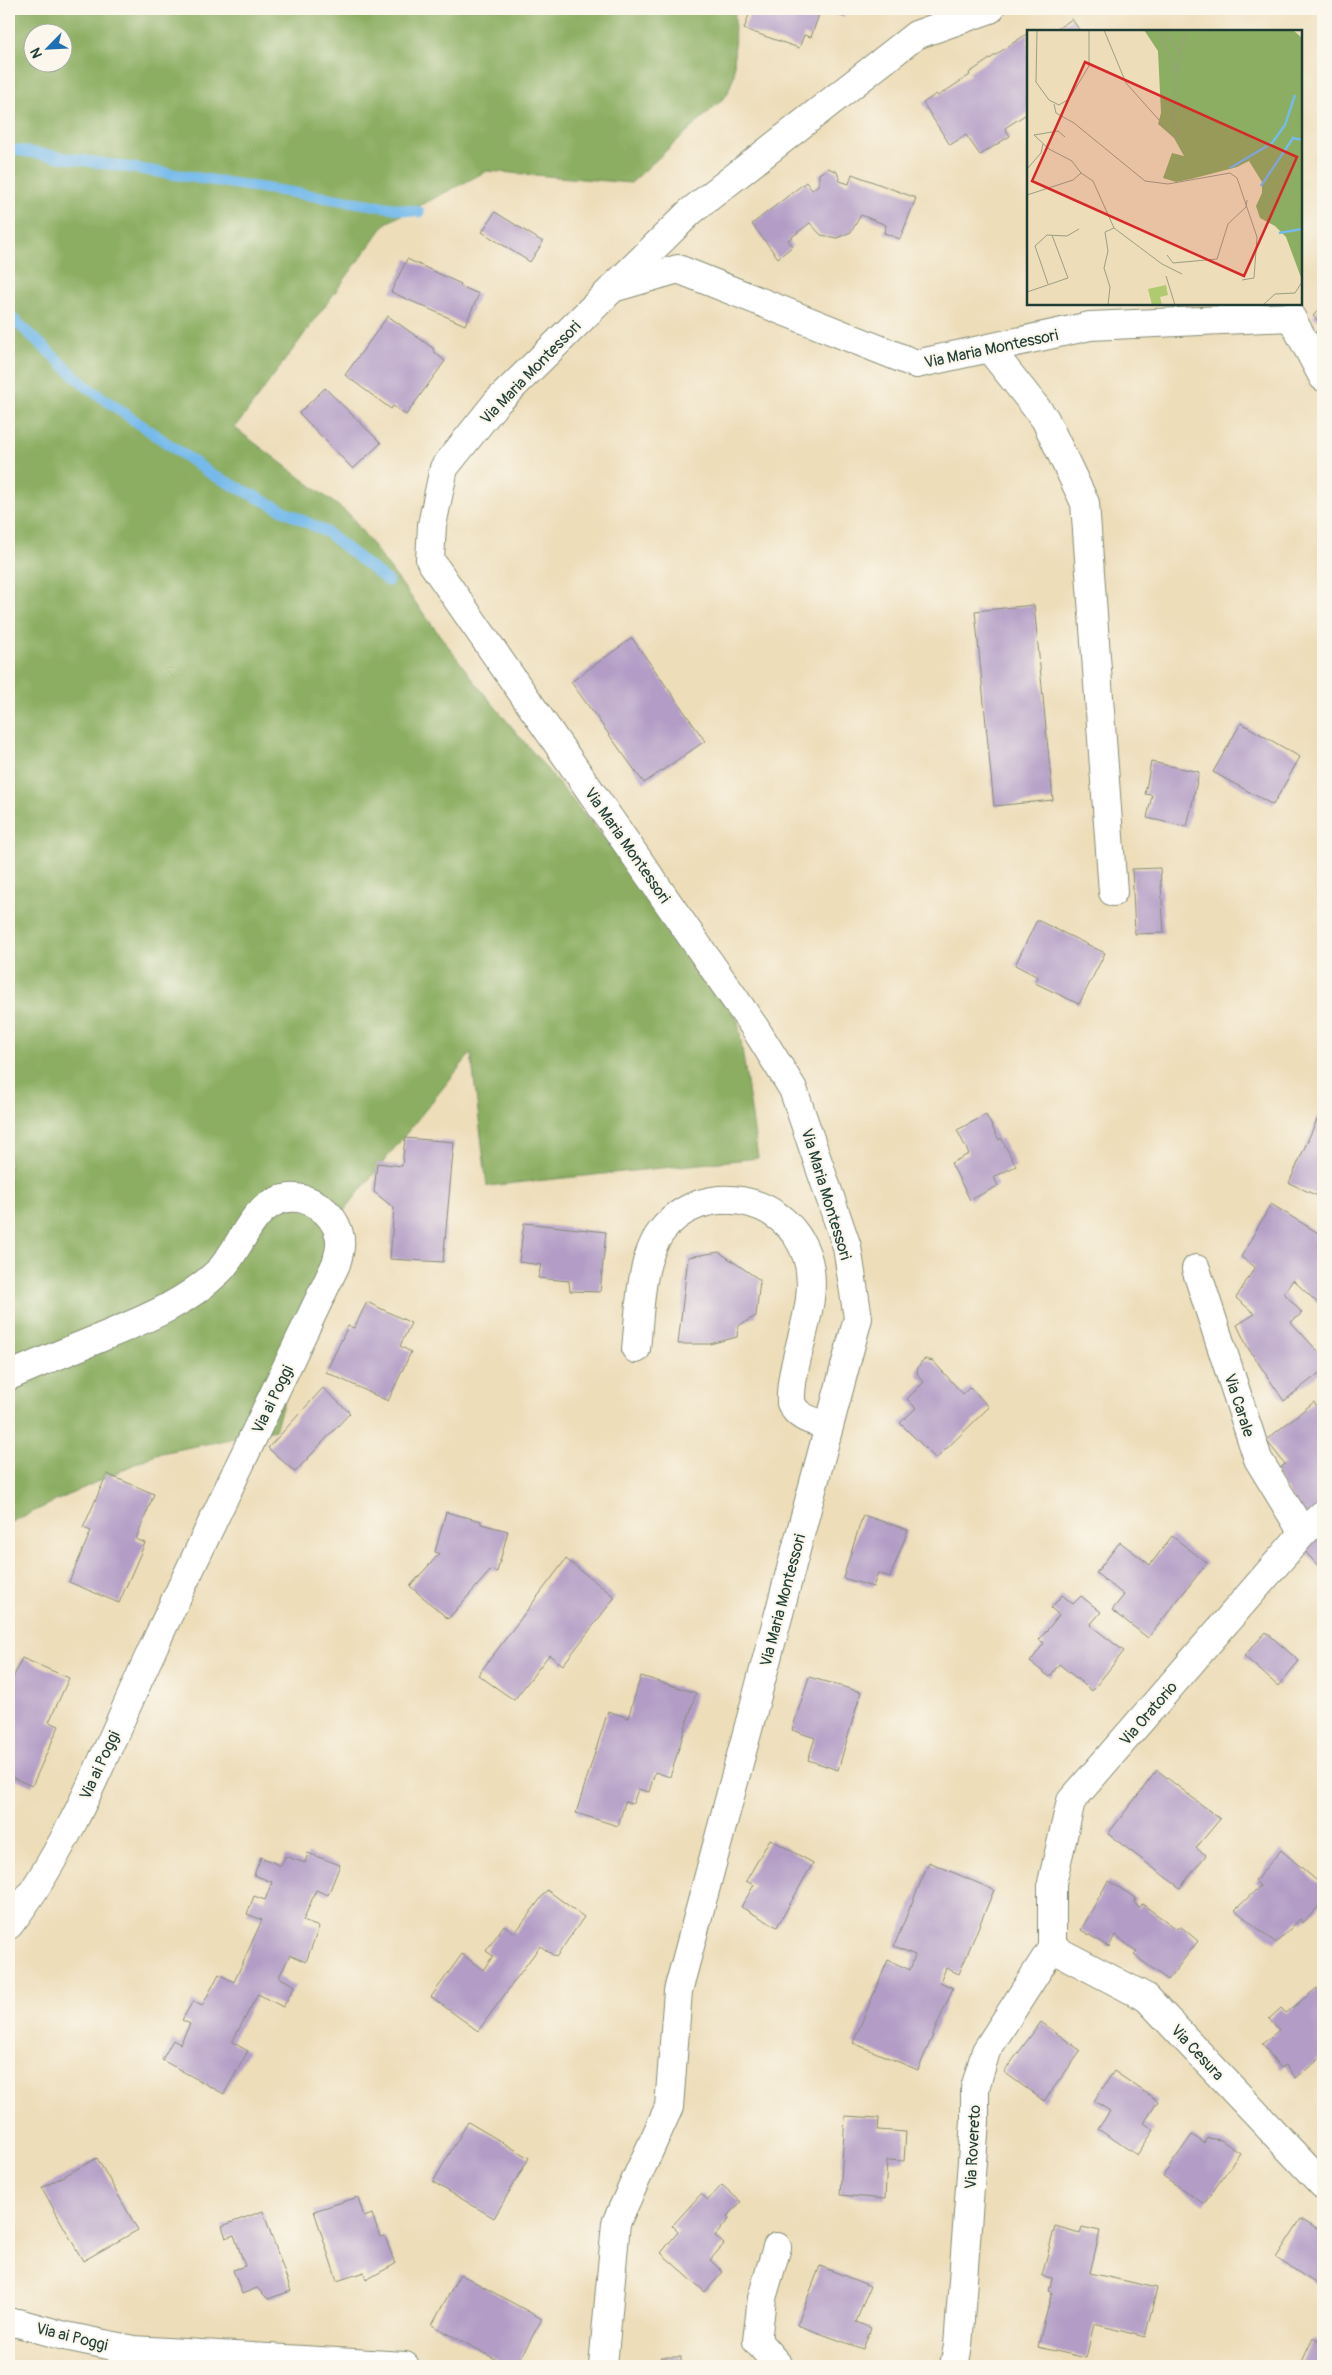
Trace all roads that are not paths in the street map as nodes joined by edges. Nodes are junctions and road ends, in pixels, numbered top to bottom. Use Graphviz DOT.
graph roads {
  1 [pos="990,9"];
  2 [pos="612,288"];
  3 [pos="989,348"];
  4 [pos="1323,377"];
  5 [pos="1113,892"];
  6 [pos="1196,1269"];
  7 [pos="636,1349"];
  8 [pos="9,1376"];
  9 [pos="829,1426"];
  10 [pos="1323,1514"];
  11 [pos="1303,1533"];
  12 [pos="9,1925"];
  13 [pos="1052,1948"];
  14 [pos="1323,2185"];
  15 [pos="777,2247"];
  16 [pos="9,2323"];
  17 [pos="405,2366"];
  18 [pos="603,2366"];
  19 [pos="779,2366"];
  20 [pos="954,2366"];
  1 -- 2 [label="street, Via Maria Montessori"];
  2 -- 3 [label="street, Via Maria Montessori"];
  2 -- 9 [label="street, Via Maria Montessori"];
  3 -- 4 [label="street, Via Maria Montessori"];
  3 -- 5 [label="street"];
  6 -- 11 [label="street, Via Carale"];
  7 -- 9 [label="street"];
  8 -- 12 [label="street, Via ai Poggi"];
  9 -- 18 [label="street, Via Maria Montessori"];
  10 -- 11 [label="street, Via Oratorio"];
  11 -- 13 [label="street, Via Oratorio"];
  13 -- 14 [label="street, Via Cesura"];
  13 -- 20 [label="street, Via Rovereto"];
  15 -- 19 [label="street"];
  16 -- 17 [label="street, Via ai Poggi"];
}
